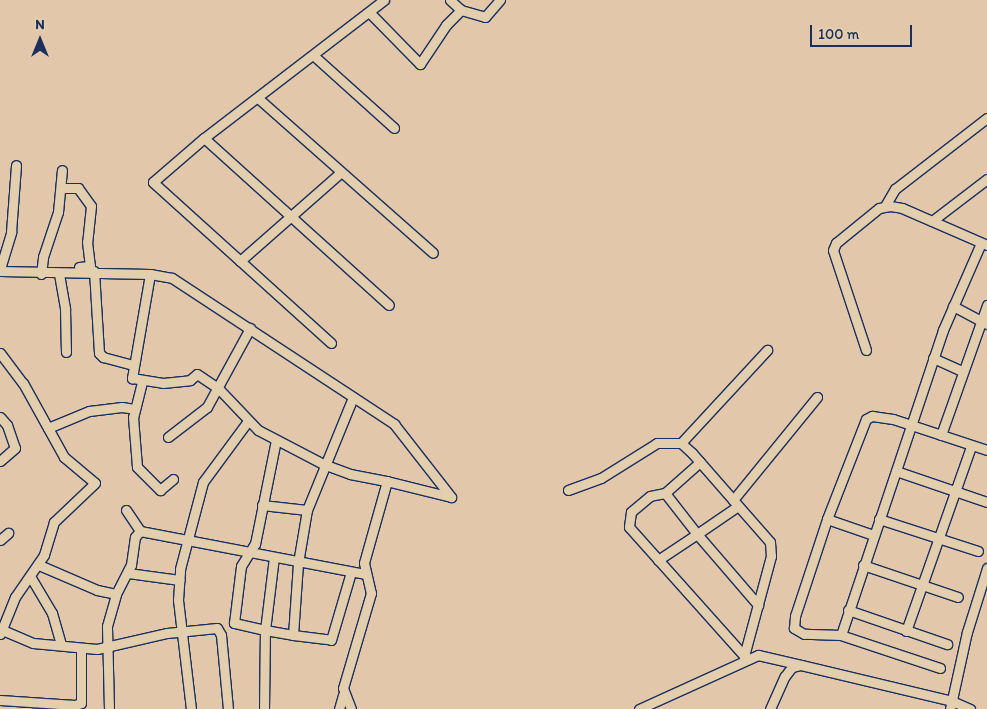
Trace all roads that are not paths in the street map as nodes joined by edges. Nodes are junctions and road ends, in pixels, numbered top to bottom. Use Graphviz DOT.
graph roads {
  1 [pos="384,0"];
  2 [pos="450,0"];
  3 [pos="500,0"];
  4 [pos="461,10"];
  5 [pos="369,12"];
  6 [pos="313,55"];
  7 [pos="259,99"];
  8 [pos="987,118"];
  9 [pos="394,128"];
  10 [pos="204,138"];
  11 [pos="16,165"];
  12 [pos="62,170"];
  13 [pos="340,173"];
  14 [pos="987,179"];
  15 [pos="62,188"];
  16 [pos="885,206"];
  17 [pos="291,216"];
  18 [pos="932,221"];
  19 [pos="984,244"];
  20 [pos="433,252"];
  21 [pos="240,261"];
  22 [pos="0,270"];
  23 [pos="94,271"];
  24 [pos="70,272"];
  25 [pos="41,274"];
  26 [pos="59,274"];
  27 [pos="150,274"];
  28 [pos="389,305"];
  29 [pos="987,305"];
  30 [pos="953,306"];
  31 [pos="984,322"];
  32 [pos="250,328"];
  33 [pos="331,342"];
  34 [pos="766,350"];
  35 [pos="866,350"];
  36 [pos="66,352"];
  37 [pos="0,353"];
  38 [pos="933,358"];
  39 [pos="133,364"];
  40 [pos="962,371"];
  41 [pos="142,382"];
  42 [pos="218,388"];
  43 [pos="353,397"];
  44 [pos="817,397"];
  45 [pos="134,409"];
  46 [pos="0,418"];
  47 [pos="248,421"];
  48 [pos="911,425"];
  49 [pos="48,428"];
  50 [pos="941,435"];
  51 [pos="168,437"];
  52 [pos="276,440"];
  53 [pos="681,443"];
  54 [pos="971,446"];
  55 [pos="987,450"];
  56 [pos="0,460"];
  57 [pos="700,462"];
  58 [pos="323,464"];
  59 [pos="896,472"];
  60 [pos="173,479"];
  61 [pos="387,481"];
  62 [pos="568,490"];
  63 [pos="953,492"];
  64 [pos="665,493"];
  65 [pos="987,502"];
  66 [pos="736,503"];
  67 [pos="262,505"];
  68 [pos="126,510"];
  69 [pos="307,510"];
  70 [pos="826,519"];
  71 [pos="879,519"];
  72 [pos="140,532"];
  73 [pos="8,533"];
  74 [pos="697,534"];
  75 [pos="873,535"];
  76 [pos="936,539"];
  77 [pos="0,540"];
  78 [pos="187,541"];
  79 [pos="978,551"];
  80 [pos="251,552"];
  81 [pos="274,557"];
  82 [pos="658,560"];
  83 [pos="298,563"];
  84 [pos="39,565"];
  85 [pos="862,565"];
  86 [pos="987,568"];
  87 [pos="351,572"];
  88 [pos="128,573"];
  89 [pos="366,574"];
  90 [pos="30,576"];
  91 [pos="180,580"];
  92 [pos="921,584"];
  93 [pos="116,594"];
  94 [pos="958,596"];
  95 [pos="758,605"];
  96 [pos="848,610"];
  97 [pos="265,630"];
  98 [pos="0,631"];
  99 [pos="181,631"];
  100 [pos="906,631"];
  101 [pos="293,635"];
  102 [pos="841,635"];
  103 [pos="947,644"];
  104 [pos="61,645"];
  105 [pos="80,648"];
  106 [pos="107,648"];
  107 [pos="746,658"];
  108 [pos="801,665"];
  109 [pos="940,668"];
  110 [pos="343,695"];
  111 [pos="0,700"];
  112 [pos="951,705"];
  113 [pos="109,709"];
  114 [pos="191,709"];
  115 [pos="228,709"];
  116 [pos="264,709"];
  117 [pos="339,709"];
  118 [pos="351,709"];
  119 [pos="640,709"];
  120 [pos="770,709"];
  121 [pos="970,709"];
  1 -- 5 [label="street"];
  2 -- 4 [label="street"];
  3 -- 4 [label="street"];
  4 -- 5 [label="street"];
  5 -- 6 [label="street"];
  6 -- 7 [label="street"];
  6 -- 9 [label="street"];
  7 -- 10 [label="street"];
  7 -- 13 [label="street"];
  8 -- 16 [label="street"];
  10 -- 17 [label="street"];
  10 -- 21 [label="street"];
  11 -- 22 [label="street"];
  12 -- 15 [label="street"];
  13 -- 17 [label="street"];
  13 -- 20 [label="street"];
  14 -- 18 [label="street"];
  15 -- 24 [label="street"];
  15 -- 25 [label="street"];
  16 -- 18 [label="street"];
  16 -- 35 [label="street"];
  17 -- 21 [label="street"];
  17 -- 28 [label="street"];
  18 -- 19 [label="street"];
  19 -- 30 [label="street"];
  21 -- 33 [label="street"];
  22 -- 25 [label="street"];
  23 -- 24 [label="street"];
  23 -- 27 [label="street"];
  23 -- 39 [label="street"];
  24 -- 26 [label="street"];
  25 -- 26 [label="street"];
  26 -- 36 [label="street"];
  27 -- 32 [label="street"];
  27 -- 39 [label="street"];
  29 -- 31 [label="street"];
  30 -- 31 [label="street"];
  30 -- 38 [label="street"];
  31 -- 40 [label="street"];
  32 -- 42 [label="street"];
  32 -- 43 [label="street"];
  34 -- 53 [label="street"];
  37 -- 49 [label="street"];
  38 -- 40 [label="street"];
  38 -- 48 [label="street"];
  39 -- 41 [label="street"];
  40 -- 50 [label="street"];
  41 -- 42 [label="street"];
  41 -- 45 [label="street"];
  42 -- 47 [label="street"];
  42 -- 51 [label="street"];
  43 -- 58 [label="street"];
  43 -- 61 [label="street"];
  44 -- 66 [label="street"];
  45 -- 49 [label="street"];
  45 -- 60 [label="street"];
  46 -- 56 [label="street"];
  47 -- 52 [label="street"];
  47 -- 78 [label="street"];
  48 -- 50 [label="street"];
  48 -- 59 [label="street"];
  48 -- 70 [label="street"];
  49 -- 84 [label="street"];
  50 -- 54 [label="street"];
  52 -- 58 [label="street"];
  52 -- 67 [label="street"];
  53 -- 57 [label="street"];
  53 -- 62 [label="street"];
  54 -- 55 [label="street"];
  54 -- 63 [label="street"];
  57 -- 64 [label="street"];
  57 -- 66 [label="street"];
  58 -- 61 [label="street"];
  58 -- 69 [label="street"];
  59 -- 63 [label="street"];
  59 -- 71 [label="street"];
  61 -- 89 [label="street"];
  63 -- 65 [label="street"];
  63 -- 76 [label="street"];
  64 -- 74 [label="street"];
  64 -- 82 [label="street"];
  66 -- 74 [label="street"];
  66 -- 95 [label="street"];
  67 -- 69 [label="street"];
  67 -- 80 [label="street"];
  68 -- 72 [label="street"];
  69 -- 83 [label="street"];
  70 -- 75 [label="street"];
  70 -- 102 [label="street"];
  71 -- 75 [label="street"];
  71 -- 76 [label="street"];
  72 -- 78 [label="street"];
  72 -- 88 [label="street"];
  73 -- 77 [label="street"];
  74 -- 82 [label="street"];
  74 -- 95 [label="street"];
  75 -- 85 [label="street"];
  76 -- 79 [label="street"];
  76 -- 92 [label="street"];
  78 -- 80 [label="street"];
  78 -- 91 [label="street"];
  80 -- 81 [label="street"];
  80 -- 97 [label="street"];
  81 -- 83 [label="street"];
  81 -- 97 [label="street"];
  82 -- 107 [label="street"];
  83 -- 87 [label="street"];
  83 -- 101 [label="street"];
  84 -- 90 [label="street"];
  84 -- 93 [label="street"];
  85 -- 92 [label="street"];
  85 -- 96 [label="street"];
  86 -- 112 [label="street"];
  87 -- 89 [label="street"];
  87 -- 101 [label="street"];
  88 -- 91 [label="street"];
  88 -- 93 [label="street"];
  89 -- 110 [label="street"];
  90 -- 98 [label="street"];
  90 -- 104 [label="street"];
  91 -- 99 [label="street"];
  92 -- 94 [label="street"];
  92 -- 100 [label="street"];
  93 -- 106 [label="street"];
  95 -- 107 [label="street"];
  96 -- 100 [label="street"];
  96 -- 102 [label="street"];
  97 -- 101 [label="street"];
  97 -- 116 [label="street"];
  98 -- 104 [label="street"];
  99 -- 106 [label="street"];
  99 -- 114 [label="street"];
  99 -- 115 [label="street"];
  100 -- 103 [label="street"];
  102 -- 109 [label="street"];
  104 -- 105 [label="street"];
  105 -- 106 [label="street"];
  105 -- 111 [label="street"];
  106 -- 113 [label="street"];
  107 -- 108 [label="street"];
  107 -- 119 [label="street"];
  108 -- 112 [label="street"];
  108 -- 120 [label="street"];
  110 -- 117 [label="street"];
  110 -- 118 [label="street"];
  112 -- 121 [label="street"];
}
